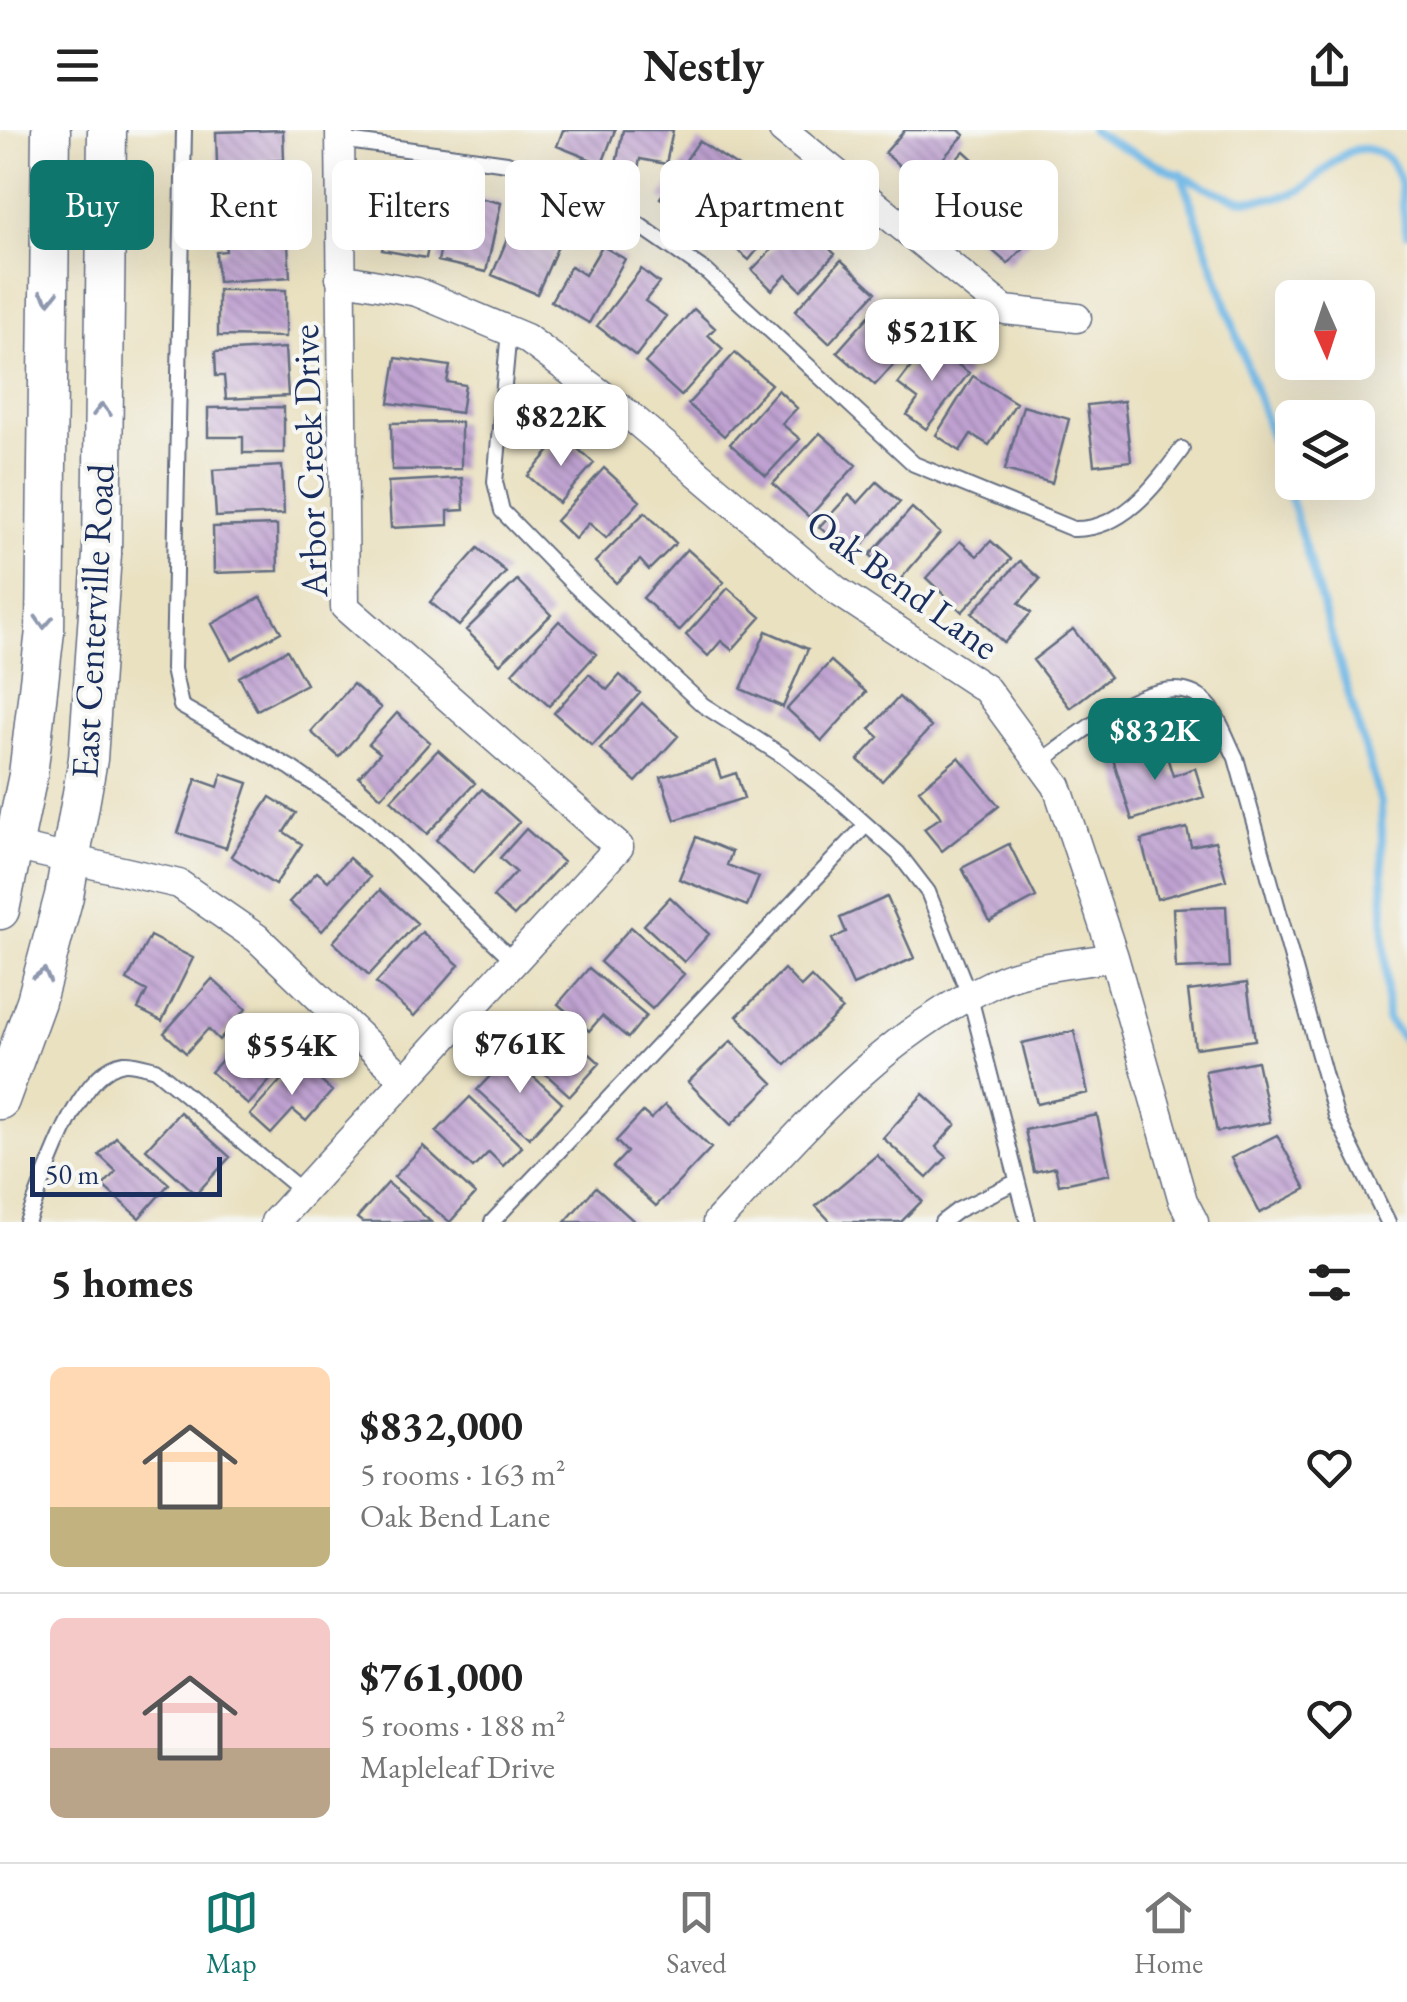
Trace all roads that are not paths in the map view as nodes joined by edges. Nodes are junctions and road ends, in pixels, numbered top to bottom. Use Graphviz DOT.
graph roads {
  1 [pos="52,130"];
  2 [pos="107,130"];
  3 [pos="184,130"];
  4 [pos="784,130"];
  5 [pos="340,135"];
  6 [pos="340,278"];
  7 [pos="1077,318"];
  8 [pos="509,331"];
  9 [pos="1182,449"];
  10 [pos="1040,762"];
  11 [pos="866,825"];
  12 [pos="7,844"];
  13 [pos="71,858"];
  14 [pos="0,910"];
  15 [pos="1114,957"];
  16 [pos="514,962"];
  17 [pos="970,997"];
  18 [pos="405,1080"];
  19 [pos="0,1100"];
  20 [pos="1016,1182"];
  21 [pos="303,1192"];
  22 [pos="27,1222"];
  23 [pos="276,1222"];
  24 [pos="492,1222"];
  25 [pos="717,1222"];
  26 [pos="942,1222"];
  27 [pos="1028,1222"];
  28 [pos="1194,1222"];
  29 [pos="1388,1222"];
  1 -- 12 [label="main road, East Centerville Road, one-way"];
  13 -- 2 [label="main road, East Centerville Road, one-way"];
  3 -- 16 [label="lane"];
  4 -- 7 [label="street"];
  5 -- 6 [label="street, Arbor Creek Drive"];
  5 -- 9 [label="lane"];
  6 -- 8 [label="street, Oak Bend Lane"];
  6 -- 16 [label="street, Arbor Creek Drive"];
  8 -- 10 [label="street, Oak Bend Lane"];
  8 -- 11 [label="lane"];
  10 -- 15 [label="street, Oak Bend Lane"];
  10 -- 29 [label="lane"];
  11 -- 17 [label="lane"];
  11 -- 24 [label="lane"];
  12 -- 13 [label="street"];
  12 -- 14 [label="main road, East Centerville Road"];
  13 -- 18 [label="street"];
  19 -- 13 [label="main road, East Centerville Road, one-way"];
  15 -- 17 [label="street"];
  15 -- 28 [label="street, Oak Bend Lane"];
  16 -- 18 [label="street"];
  17 -- 20 [label="lane"];
  17 -- 25 [label="street"];
  18 -- 21 [label="street"];
  20 -- 26 [label="lane"];
  20 -- 27 [label="lane"];
  21 -- 22 [label="lane"];
  21 -- 23 [label="street"];
}
